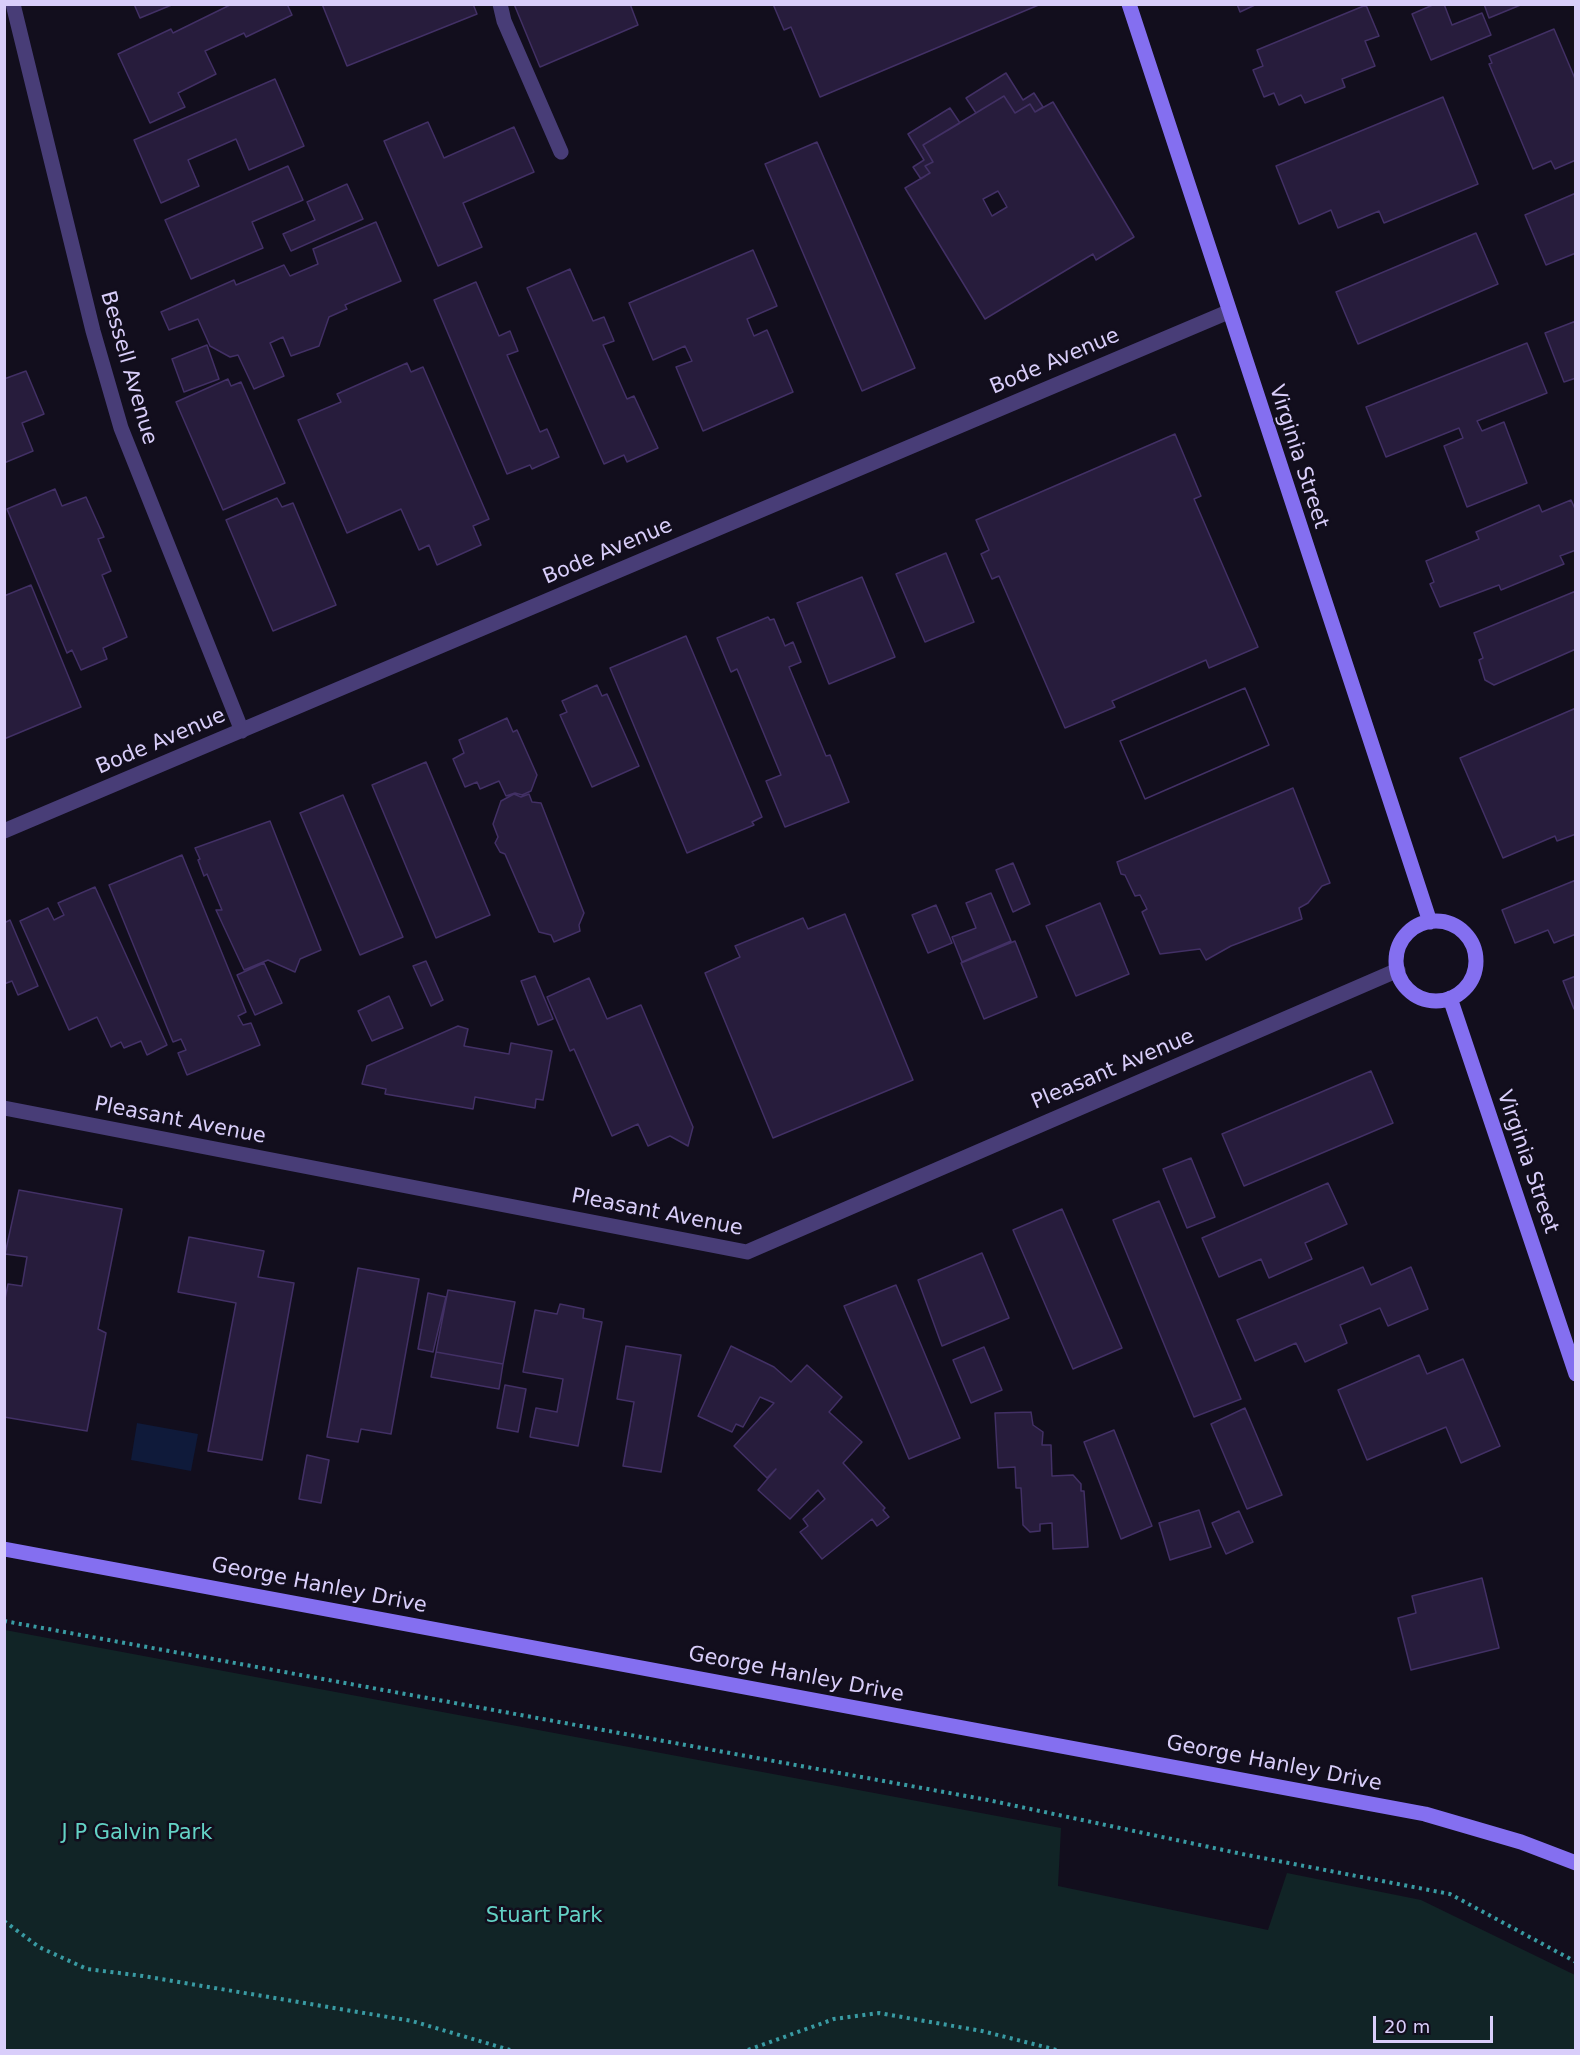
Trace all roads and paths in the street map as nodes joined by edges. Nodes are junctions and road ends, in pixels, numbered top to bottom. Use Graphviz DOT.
graph roads {
  1 [pos="14,4"];
  2 [pos="500,4"];
  3 [pos="1129,4"];
  4 [pos="561,152"];
  5 [pos="1228,312"];
  6 [pos="242,731"];
  7 [pos="4,831"];
  8 [pos="1430,922"];
  9 [pos="1398,970"];
  10 [pos="1450,998"];
  11 [pos="4,1108"];
  12 [pos="1575,1374"];
  13 [pos="4,1549"];
  14 [pos="4,1621"];
  15 [pos="1575,1863"];
  16 [pos="4,1921"];
  17 [pos="1575,1962"];
  18 [pos="510,2050"];
  19 [pos="748,2050"];
  20 [pos="1057,2050"];
  1 -- 6 [label="street, Bessell Avenue"];
  2 -- 4 [label="street"];
  3 -- 5 [label="street, Virginia Street"];
  5 -- 6 [label="street, Bode Avenue"];
  5 -- 8 [label="street, Virginia Street"];
  6 -- 7 [label="street, Bode Avenue"];
  8 -- 9 [label="street"];
  8 -- 10 [label="street"];
  9 -- 10 [label="street"];
  9 -- 11 [label="street, Pleasant Avenue"];
  10 -- 12 [label="street, Virginia Street"];
  13 -- 15 [label="street, George Hanley Drive"];
  14 -- 17 [label="path"];
  16 -- 18 [label="path"];
  19 -- 20 [label="path"];
}
